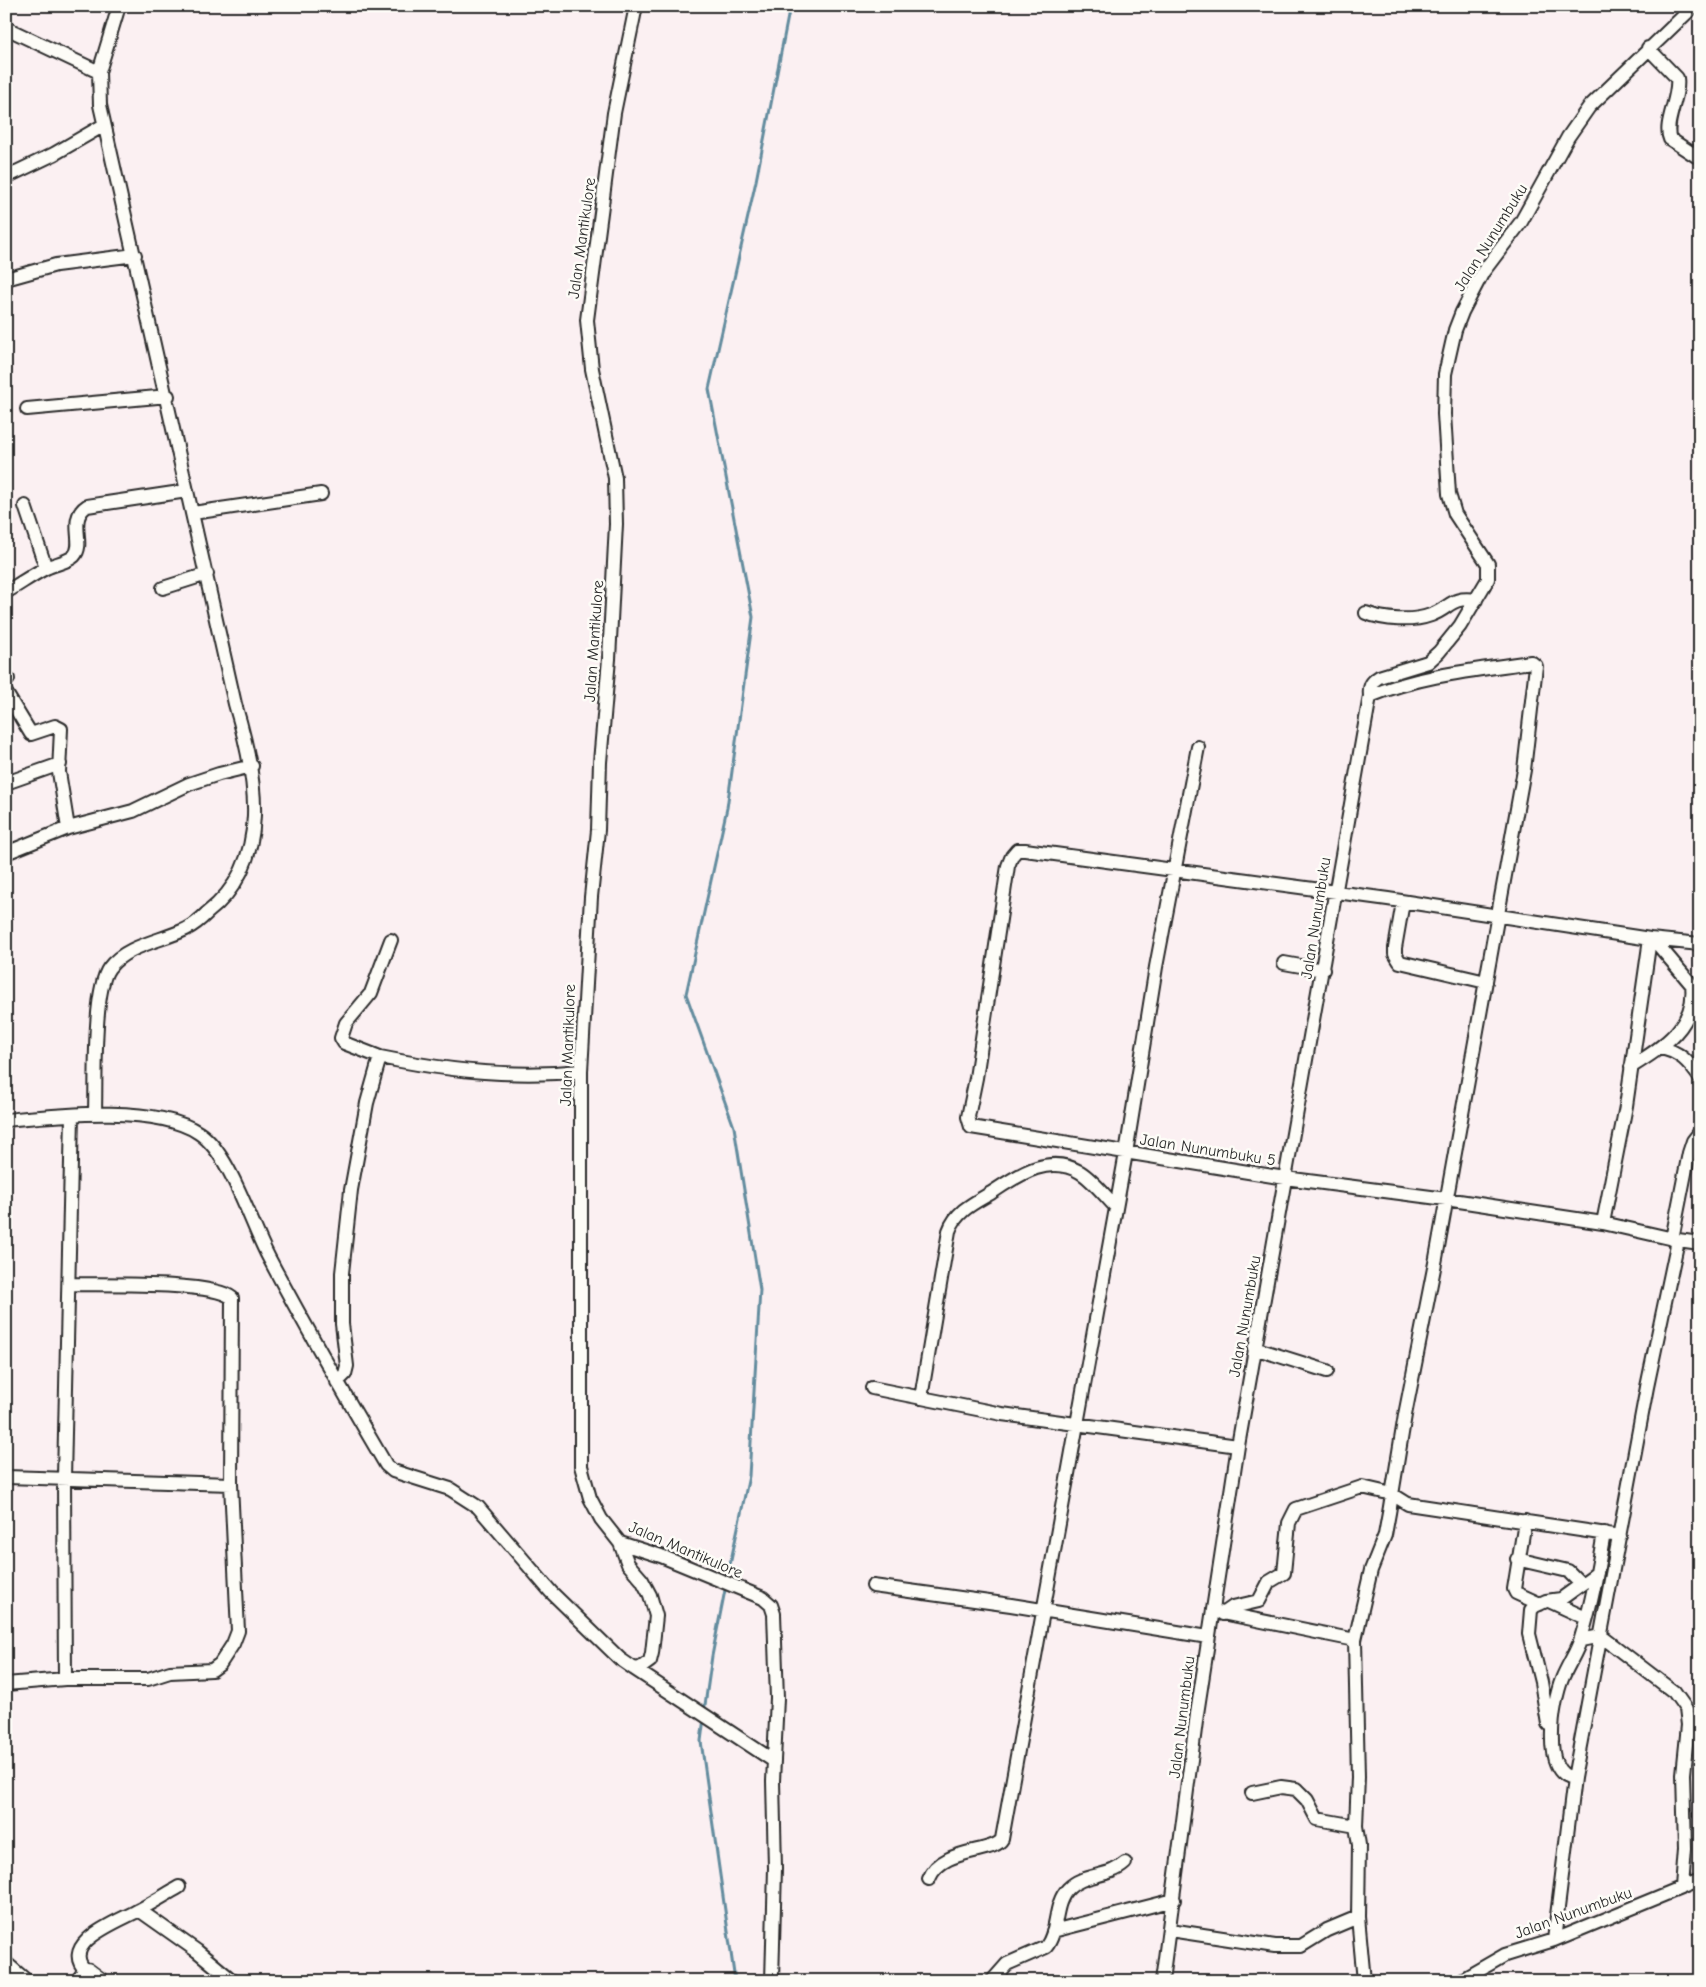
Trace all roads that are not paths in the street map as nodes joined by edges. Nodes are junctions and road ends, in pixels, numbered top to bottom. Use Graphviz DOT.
graph roads {
  1 [pos="119,6"];
  2 [pos="636,6"];
  3 [pos="1694,6"];
  4 [pos="6,28"];
  5 [pos="1648,48"];
  6 [pos="98,72"];
  7 [pos="104,125"];
  8 [pos="1699,154"];
  9 [pos="6,177"];
  10 [pos="135,255"];
  11 [pos="6,279"];
  12 [pos="168,396"];
  13 [pos="27,409"];
  14 [pos="187,491"];
  15 [pos="321,494"];
  16 [pos="25,506"];
  17 [pos="193,513"];
  18 [pos="46,568"];
  19 [pos="207,574"];
  20 [pos="8,588"];
  21 [pos="164,588"];
  22 [pos="1476,600"];
  23 [pos="1366,613"];
  24 [pos="6,693"];
  25 [pos="1370,696"];
  26 [pos="1198,747"];
  27 [pos="60,764"];
  28 [pos="252,766"];
  29 [pos="6,783"];
  30 [pos="68,828"];
  31 [pos="6,853"];
  32 [pos="1175,871"];
  33 [pos="1335,892"];
  34 [pos="1403,902"];
  35 [pos="1498,918"];
  36 [pos="391,940"];
  37 [pos="1652,940"];
  38 [pos="1700,944"];
  39 [pos="1284,963"];
  40 [pos="1323,970"];
  41 [pos="1486,982"];
  42 [pos="1660,1048"];
  43 [pos="380,1057"];
  44 [pos="1631,1067"];
  45 [pos="581,1071"];
  46 [pos="1700,1078"];
  47 [pos="95,1113"];
  48 [pos="72,1116"];
  49 [pos="6,1120"];
  50 [pos="1700,1132"];
  51 [pos="1126,1152"];
  52 [pos="1285,1178"];
  53 [pos="1446,1199"];
  54 [pos="1116,1207"];
  55 [pos="1603,1223"];
  56 [pos="1675,1239"];
  57 [pos="1700,1243"];
  58 [pos="69,1284"];
  59 [pos="1254,1348"];
  60 [pos="1327,1372"];
  61 [pos="337,1382"];
  62 [pos="872,1388"];
  63 [pos="921,1398"];
  64 [pos="1075,1424"];
  65 [pos="1238,1446"];
  66 [pos="6,1477"];
  67 [pos="64,1478"];
  68 [pos="231,1484"];
  69 [pos="1392,1494"];
  70 [pos="1525,1521"];
  71 [pos="1604,1533"];
  72 [pos="1620,1536"];
  73 [pos="620,1543"];
  74 [pos="1517,1559"];
  75 [pos="1597,1573"];
  76 [pos="1580,1583"];
  77 [pos="873,1586"];
  78 [pos="1544,1602"];
  79 [pos="1043,1610"];
  80 [pos="1218,1612"];
  81 [pos="1586,1618"];
  82 [pos="1601,1636"];
  83 [pos="1208,1637"];
  84 [pos="1355,1640"];
  85 [pos="1581,1640"];
  86 [pos="633,1668"];
  87 [pos="65,1679"];
  88 [pos="6,1684"];
  89 [pos="1694,1726"];
  90 [pos="1552,1744"];
  91 [pos="774,1761"];
  92 [pos="1574,1778"];
  93 [pos="1252,1793"];
  94 [pos="1356,1826"];
  95 [pos="1125,1863"];
  96 [pos="929,1879"];
  97 [pos="1700,1880"];
  98 [pos="179,1887"];
  99 [pos="1682,1887"];
  100 [pos="1174,1900"];
  101 [pos="139,1910"];
  102 [pos="1358,1917"];
  103 [pos="1170,1930"];
  104 [pos="1053,1931"];
  105 [pos="1554,1940"];
  106 [pos="6,1963"];
  107 [pos="1479,1974"];
  108 [pos="88,1978"];
  109 [pos="27,1981"];
  110 [pos="233,1981"];
  111 [pos="772,1981"];
  112 [pos="992,1981"];
  113 [pos="1162,1981"];
  114 [pos="1364,1981"];
  115 [pos="1460,1981"];
  1 -- 6 [label="street"];
  2 -- 45 [label="street, Jalan Mantikulore"];
  3 -- 5 [label="street, Jalan Nunumbuku"];
  4 -- 6 [label="street"];
  5 -- 8 [label="street"];
  5 -- 22 [label="street, Jalan Nunumbuku"];
  6 -- 7 [label="street"];
  7 -- 9 [label="street"];
  7 -- 10 [label="street"];
  10 -- 11 [label="street"];
  10 -- 12 [label="street"];
  12 -- 13 [label="street"];
  12 -- 14 [label="street"];
  14 -- 17 [label="street"];
  14 -- 18 [label="street"];
  15 -- 17 [label="street"];
  16 -- 18 [label="street"];
  17 -- 19 [label="street"];
  18 -- 20 [label="street"];
  19 -- 21 [label="street"];
  19 -- 28 [label="street"];
  22 -- 23 [label="street"];
  22 -- 25 [label="street, Jalan Nunumbuku"];
  24 -- 27 [label="street"];
  25 -- 33 [label="street, Jalan Nunumbuku"];
  25 -- 35 [label="street"];
  26 -- 32 [label="street"];
  27 -- 29 [label="street"];
  27 -- 30 [label="street"];
  28 -- 30 [label="street"];
  28 -- 47 [label="street"];
  30 -- 31 [label="street"];
  32 -- 33 [label="street"];
  32 -- 51 [label="street"];
  32 -- 51 [label="street, Jalan Nunumbuku 5"];
  33 -- 34 [label="street"];
  33 -- 40 [label="street, Jalan Nunumbuku"];
  34 -- 35 [label="street"];
  34 -- 41 [label="street"];
  35 -- 37 [label="street"];
  35 -- 41 [label="street"];
  36 -- 43 [label="street"];
  37 -- 38 [label="street"];
  37 -- 42 [label="street"];
  37 -- 44 [label="street"];
  39 -- 40 [label="street"];
  40 -- 52 [label="street, Jalan Nunumbuku"];
  41 -- 53 [label="street"];
  42 -- 44 [label="street"];
  42 -- 46 [label="street"];
  43 -- 45 [label="street"];
  43 -- 61 [label="street"];
  44 -- 55 [label="street"];
  45 -- 73 [label="street, Jalan Mantikulore"];
  47 -- 48 [label="street"];
  47 -- 61 [label="street"];
  48 -- 49 [label="street"];
  48 -- 58 [label="street"];
  50 -- 56 [label="street"];
  51 -- 52 [label="street, Jalan Nunumbuku 5"];
  51 -- 54 [label="street"];
  52 -- 53 [label="street, Jalan Nunumbuku 5"];
  52 -- 59 [label="street, Jalan Nunumbuku"];
  53 -- 55 [label="street, Jalan Nunumbuku 5"];
  53 -- 69 [label="street"];
  54 -- 63 [label="street"];
  54 -- 64 [label="street"];
  55 -- 56 [label="street, Jalan Nunumbuku 5"];
  56 -- 57 [label="street, Jalan Nunumbuku 5"];
  56 -- 72 [label="street"];
  58 -- 67 [label="street"];
  58 -- 68 [label="street"];
  59 -- 60 [label="street"];
  59 -- 65 [label="street, Jalan Nunumbuku"];
  61 -- 86 [label="street"];
  62 -- 63 [label="street"];
  63 -- 64 [label="street"];
  64 -- 65 [label="street"];
  64 -- 79 [label="street"];
  65 -- 80 [label="street, Jalan Nunumbuku"];
  66 -- 67 [label="street"];
  67 -- 68 [label="street"];
  67 -- 87 [label="street"];
  68 -- 87 [label="street"];
  69 -- 70 [label="street"];
  69 -- 80 [label="street"];
  69 -- 84 [label="street"];
  70 -- 71 [label="street"];
  70 -- 74 [label="street"];
  71 -- 72 [label="street"];
  71 -- 75 [label="street"];
  72 -- 82 [label="street"];
  73 -- 86 [label="street"];
  73 -- 91 [label="street, Jalan Mantikulore"];
  74 -- 76 [label="street"];
  74 -- 78 [label="street"];
  75 -- 76 [label="street"];
  75 -- 81 [label="street"];
  76 -- 78 [label="street"];
  77 -- 79 [label="street"];
  78 -- 81 [label="street"];
  78 -- 90 [label="street"];
  79 -- 83 [label="street"];
  79 -- 96 [label="street"];
  80 -- 83 [label="street, Jalan Nunumbuku"];
  80 -- 84 [label="street"];
  81 -- 85 [label="street"];
  82 -- 85 [label="street"];
  82 -- 89 [label="street"];
  82 -- 92 [label="street"];
  83 -- 100 [label="street, Jalan Nunumbuku"];
  84 -- 94 [label="street"];
  85 -- 90 [label="street"];
  86 -- 91 [label="street"];
  87 -- 88 [label="street"];
  89 -- 99 [label="street"];
  90 -- 92 [label="street"];
  91 -- 111 [label="street, Jalan Mantikulore"];
  92 -- 105 [label="street"];
  93 -- 94 [label="street"];
  94 -- 102 [label="street"];
  95 -- 104 [label="street"];
  97 -- 99 [label="street, Jalan Nunumbuku"];
  98 -- 101 [label="street"];
  99 -- 105 [label="street, Jalan Nunumbuku"];
  100 -- 103 [label="street, Jalan Nunumbuku"];
  100 -- 104 [label="street"];
  101 -- 108 [label="street"];
  101 -- 110 [label="street"];
  102 -- 103 [label="street"];
  102 -- 114 [label="street"];
  103 -- 113 [label="street, Jalan Nunumbuku"];
  104 -- 112 [label="street"];
  105 -- 107 [label="street, Jalan Nunumbuku"];
  106 -- 109 [label="street"];
  107 -- 115 [label="street, Jalan Nunumbuku"];
}
